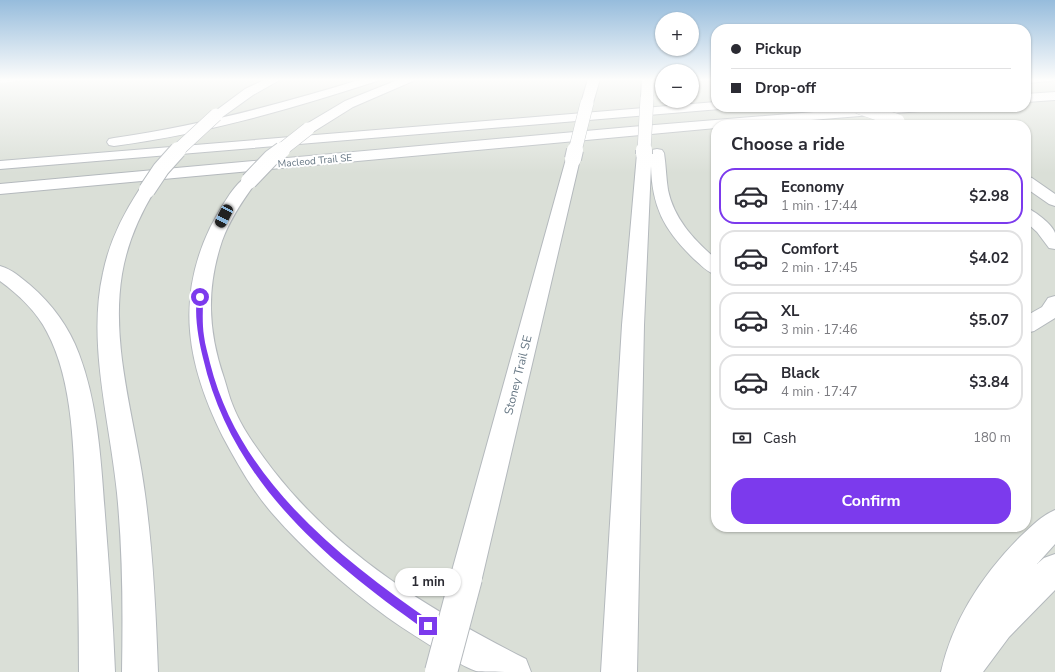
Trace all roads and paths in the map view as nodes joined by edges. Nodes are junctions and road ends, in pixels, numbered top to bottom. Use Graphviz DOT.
graph roads {
  1 [pos="223,110"];
  2 [pos="271,110"];
  3 [pos="339,110"];
  4 [pos="585,110"];
  5 [pos="601,110"];
  6 [pos="647,110"];
  7 [pos="661,110"];
  8 [pos="861,112"];
  9 [pos="872,112"];
  10 [pos="764,120"];
  11 [pos="895,120"];
  12 [pos="526,121"];
  13 [pos="711,124"];
  14 [pos="680,140"];
  15 [pos="490,145"];
  16 [pos="650,153"];
  17 [pos="0,155"];
  18 [pos="0,165"];
  19 [pos="1031,184"];
  20 [pos="0,189"];
  21 [pos="1055,201"];
  22 [pos="1031,217"];
  23 [pos="1055,244"];
  24 [pos="711,264"];
  25 [pos="0,272"];
  26 [pos="1055,303"];
  27 [pos="1031,323"];
  28 [pos="1055,524"];
  29 [pos="1055,568"];
  30 [pos="620,661"];
  31 [pos="98,672"];
  32 [pos="140,672"];
  33 [pos="441,672"];
  34 [pos="513,672"];
  35 [pos="960,672"];
  1 -- 32 [label="highway, bridge"];
  2 -- 17 [label="highway"];
  3 -- 34 [label="highway, bridge"];
  4 -- 33 [label="highway, Stoney Trail SE, bridge"];
  5 -- 12 [label="highway"];
  6 -- 16 [label="highway, bridge"];
  7 -- 12 [label="highway"];
  8 -- 10 [label="highway, Macleod Trail SE"];
  9 -- 11 [label="highway, bridge"];
  12 -- 18 [label="highway, Macleod Trail SE"];
  13 -- 15 [label="highway, Macleod Trail SE"];
  14 -- 15 [label="highway"];
  15 -- 20 [label="highway, Macleod Trail SE"];
  16 -- 24 [label="highway"];
  16 -- 30 [label="highway"];
  19 -- 21 [label="highway"];
  22 -- 23 [label="highway"];
  25 -- 31 [label="highway"];
  26 -- 27 [label="highway"];
  28 -- 35 [label="highway"];
  29 -- 35 [label="highway"];
}
